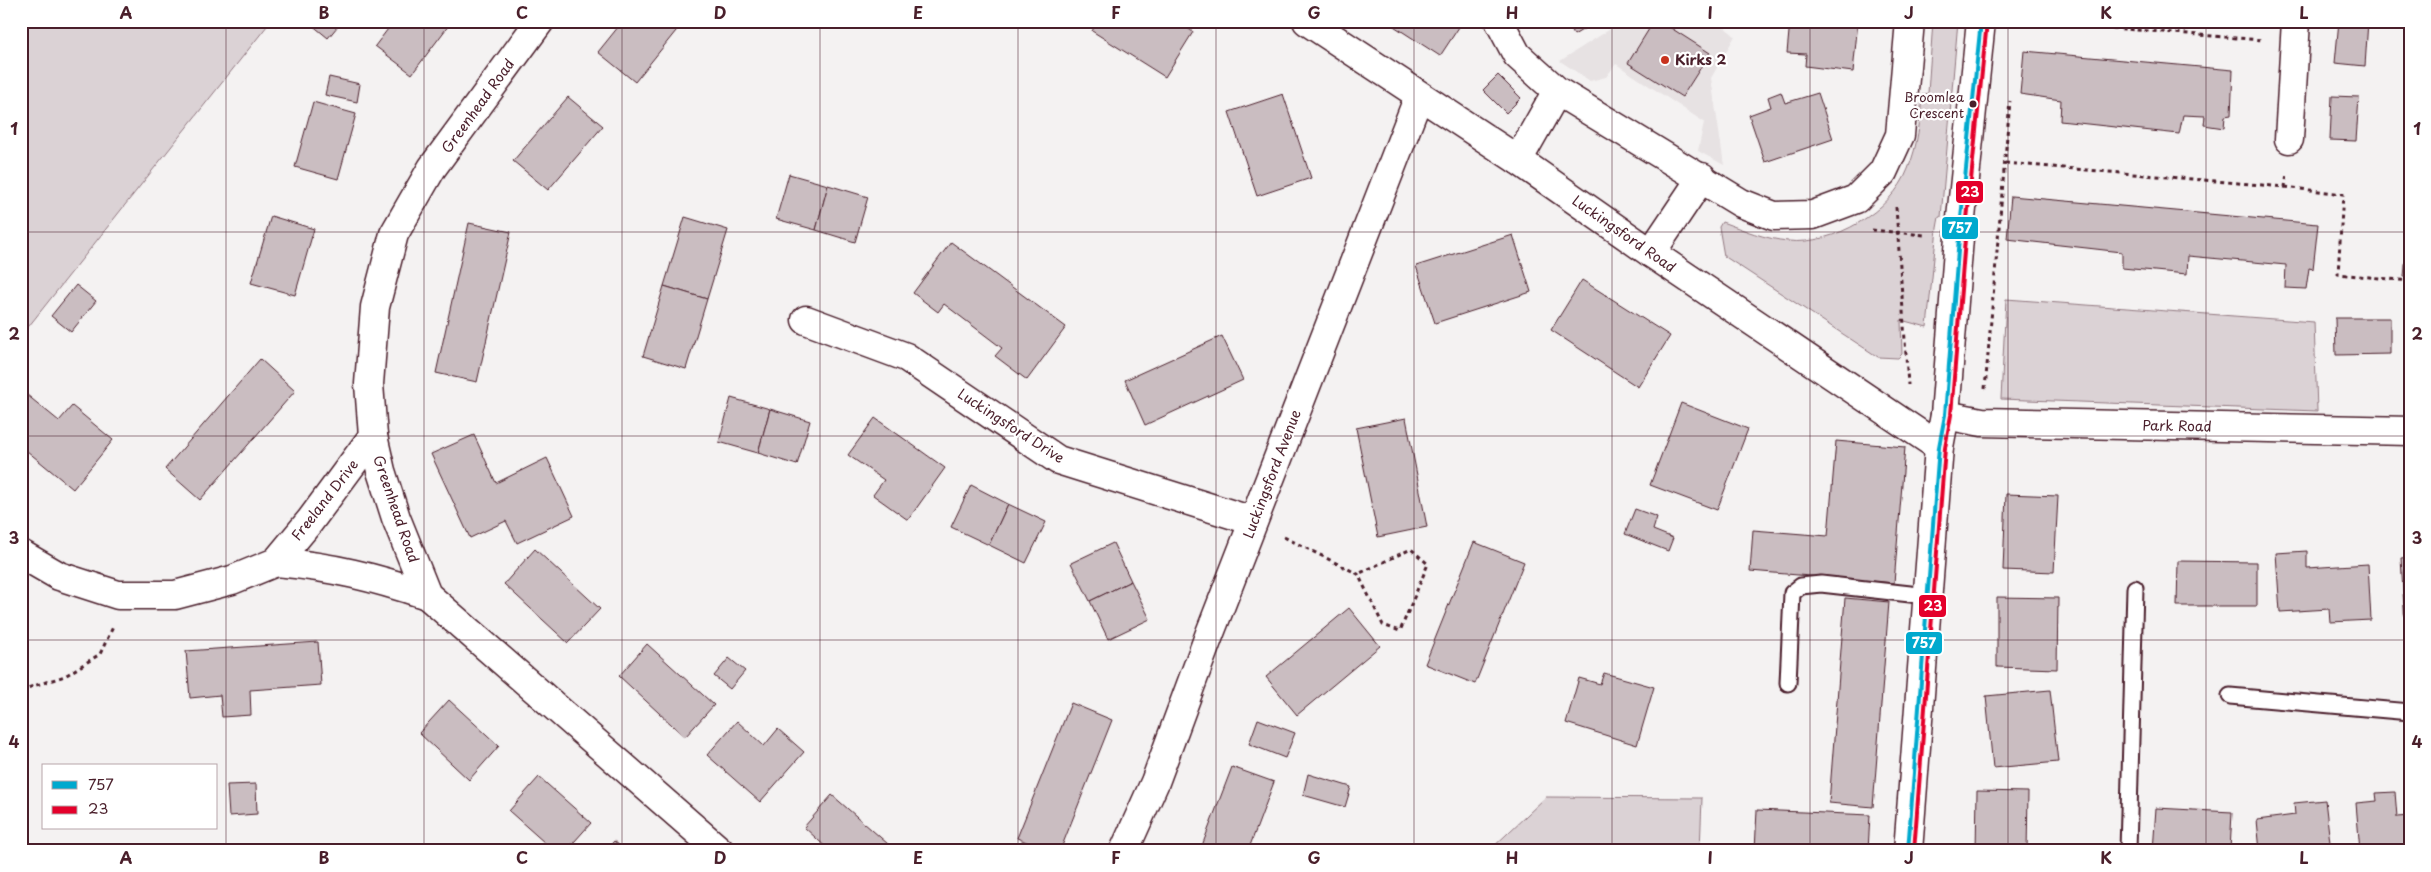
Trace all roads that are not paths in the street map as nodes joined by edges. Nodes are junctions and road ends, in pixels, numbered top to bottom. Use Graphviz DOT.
graph roads {
  1 [pos="540,21"];
  2 [pos="1307,21"];
  3 [pos="1499,21"];
  4 [pos="1910,21"];
  5 [pos="1981,21"];
  6 [pos="2295,32"];
  7 [pos="1557,91"];
  8 [pos="1418,96"];
  9 [pos="2289,139"];
  10 [pos="1518,160"];
  11 [pos="1702,177"];
  12 [pos="1651,253"];
  13 [pos="806,320"];
  14 [pos="1945,415"];
  15 [pos="2410,432"];
  16 [pos="373,436"];
  17 [pos="1939,447"];
  18 [pos="1253,521"];
  19 [pos="21,554"];
  20 [pos="276,562"];
  21 [pos="2135,588"];
  22 [pos="427,595"];
  23 [pos="1928,596"];
  24 [pos="1788,684"];
  25 [pos="2230,696"];
  26 [pos="2410,712"];
  27 [pos="720,851"];
  28 [pos="1124,851"];
  29 [pos="1908,851"];
  30 [pos="2128,851"];
  1 -- 16 [label="street, Greenhead Road"];
  2 -- 8 [label="street, Luckingsford Road"];
  3 -- 7 [label="street"];
  4 -- 11 [label="street"];
  5 -- 14 [label="street"];
  6 -- 9 [label="street"];
  7 -- 10 [label="street"];
  7 -- 11 [label="street"];
  8 -- 10 [label="street, Luckingsford Road"];
  8 -- 18 [label="street, Luckingsford Avenue"];
  10 -- 12 [label="street, Luckingsford Road"];
  11 -- 12 [label="street"];
  12 -- 17 [label="street, Luckingsford Road"];
  13 -- 18 [label="street, Luckingsford Drive"];
  14 -- 15 [label="street, Park Road"];
  14 -- 17 [label="street"];
  16 -- 20 [label="street, Freeland Drive"];
  16 -- 22 [label="street, Greenhead Road"];
  17 -- 23 [label="street"];
  18 -- 28 [label="street, Luckingsford Avenue"];
  19 -- 20 [label="street, Freeland Drive"];
  20 -- 22 [label="street, Freeland Drive"];
  21 -- 30 [label="lane"];
  22 -- 27 [label="street, Greenhead Road"];
  23 -- 24 [label="lane"];
  23 -- 29 [label="street"];
  25 -- 26 [label="lane"];
}
